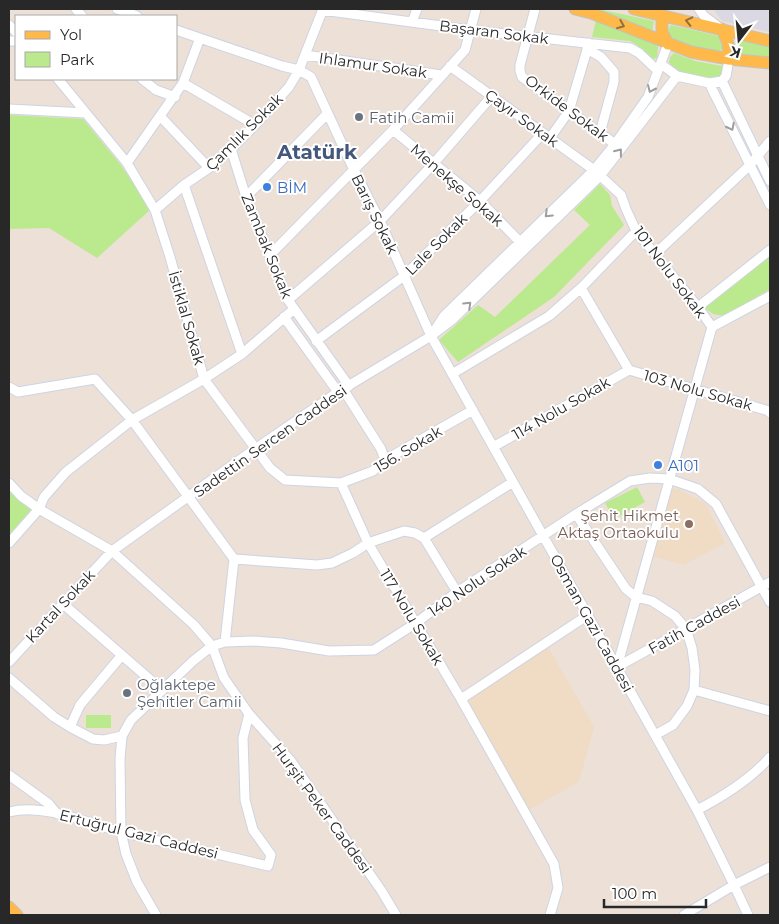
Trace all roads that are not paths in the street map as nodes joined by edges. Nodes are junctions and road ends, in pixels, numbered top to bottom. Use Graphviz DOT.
graph roads {
  1 [pos="118,9"];
  2 [pos="417,9"];
  3 [pos="476,9"];
  4 [pos="535,9"];
  5 [pos="575,9"];
  6 [pos="634,9"];
  7 [pos="699,9"];
  8 [pos="323,10"];
  9 [pos="663,12"];
  10 [pos="134,15"];
  11 [pos="412,22"];
  12 [pos="722,29"];
  13 [pos="471,30"];
  14 [pos="178,31"];
  15 [pos="528,37"];
  16 [pos="200,38"];
  17 [pos="770,41"];
  18 [pos="668,44"];
  19 [pos="588,46"];
  20 [pos="305,55"];
  21 [pos="729,59"];
  22 [pos="770,63"];
  23 [pos="450,66"];
  24 [pos="659,67"];
  25 [pos="299,70"];
  26 [pos="441,75"];
  27 [pos="677,76"];
  28 [pos="59,80"];
  29 [pos="143,80"];
  30 [pos="722,81"];
  31 [pos="183,83"];
  32 [pos="709,84"];
  33 [pos="175,97"];
  34 [pos="491,97"];
  35 [pos="9,108"];
  36 [pos="569,111"];
  37 [pos="86,113"];
  38 [pos="327,114"];
  39 [pos="160,116"];
  40 [pos="255,125"];
  41 [pos="393,130"];
  42 [pos="600,133"];
  43 [pos="546,135"];
  44 [pos="770,140"];
  45 [pos="615,144"];
  46 [pos="231,149"];
  47 [pos="757,155"];
  48 [pos="127,163"];
  49 [pos="434,164"];
  50 [pos="750,165"];
  51 [pos="209,168"];
  52 [pos="354,170"];
  53 [pos="597,173"];
  54 [pos="770,181"];
  55 [pos="184,186"];
  56 [pos="246,197"];
  57 [pos="480,201"];
  58 [pos="770,206"];
  59 [pos="155,210"];
  60 [pos="380,221"];
  61 [pos="636,231"];
  62 [pos="520,242"];
  63 [pos="770,250"];
  64 [pos="270,254"];
  65 [pos="655,254"];
  66 [pos="404,276"];
  67 [pos="581,288"];
  68 [pos="770,296"];
  69 [pos="288,300"];
  70 [pos="698,307"];
  71 [pos="294,309"];
  72 [pos="284,317"];
  73 [pos="712,328"];
  74 [pos="431,336"];
  75 [pos="316,341"];
  76 [pos="242,354"];
  77 [pos="629,370"];
  78 [pos="452,374"];
  79 [pos="204,379"];
  80 [pos="9,387"];
  81 [pos="344,389"];
  82 [pos="694,389"];
  83 [pos="473,410"];
  84 [pos="770,412"];
  85 [pos="132,420"];
  86 [pos="493,447"];
  87 [pos="255,449"];
  88 [pos="385,460"];
  89 [pos="669,479"];
  90 [pos="513,482"];
  91 [pos="9,483"];
  92 [pos="341,483"];
  93 [pos="188,497"];
  94 [pos="39,509"];
  95 [pos="576,514"];
  96 [pos="543,536"];
  97 [pos="424,538"];
  98 [pos="9,543"];
  99 [pos="368,543"];
  100 [pos="112,551"];
  101 [pos="234,558"];
  102 [pos="770,582"];
  103 [pos="762,587"];
  104 [pos="457,592"];
  105 [pos="636,597"];
  106 [pos="770,602"];
  107 [pos="62,603"];
  108 [pos="588,615"];
  109 [pos="416,623"];
  110 [pos="686,629"];
  111 [pos="225,642"];
  112 [pos="212,646"];
  113 [pos="122,655"];
  114 [pos="9,662"];
  115 [pos="617,667"];
  116 [pos="9,678"];
  117 [pos="162,690"];
  118 [pos="694,690"];
  119 [pos="461,699"];
  120 [pos="770,711"];
  121 [pos="249,714"];
  122 [pos="70,727"];
  123 [pos="655,735"];
  124 [pos="122,736"];
  125 [pos="770,757"];
  126 [pos="9,775"];
  127 [pos="697,810"];
  128 [pos="9,812"];
  129 [pos="56,814"];
  130 [pos="121,832"];
  131 [pos="770,867"];
  132 [pos="734,885"];
  133 [pos="9,907"];
  134 [pos="17,915"];
  135 [pos="156,915"];
  136 [pos="396,915"];
  137 [pos="550,915"];
  138 [pos="684,915"];
  139 [pos="748,915"];
  1 -- 10 [label="street"];
  2 -- 11 [label="street"];
  3 -- 13 [label="street"];
  4 -- 15 [label="street"];
  5 -- 18 [label="main road, one-way"];
  6 -- 9 [label="main road"];
  7 -- 12 [label="street"];
  8 -- 11 [label="street, Başaran Sokak"];
  8 -- 20 [label="street, Çamlık Sokak"];
  12 -- 9 [label="main road, one-way"];
  9 -- 18 [label="main road"];
  11 -- 13 [label="street, Başaran Sokak"];
  12 -- 17 [label="main road"];
  12 -- 21 [label="main road"];
  13 -- 15 [label="street, Başaran Sokak"];
  13 -- 23 [label="street"];
  14 -- 16 [label="street"];
  15 -- 19 [label="street, Başaran Sokak"];
  15 -- 36 [label="street, Orkide Sokak"];
  16 -- 25 [label="street"];
  16 -- 31 [label="street"];
  18 -- 21 [label="main road"];
  18 -- 24 [label="street, Sadettin Sercen Caddesi"];
  19 -- 24 [label="street, Başaran Sokak"];
  19 -- 36 [label="street, Lale Sokak"];
  19 -- 42 [label="street"];
  20 -- 25 [label="street, Çamlık Sokak"];
  20 -- 26 [label="street, Ihlamur Sokak"];
  21 -- 22 [label="main road"];
  21 -- 30 [label="street"];
  23 -- 26 [label="street"];
  23 -- 34 [label="street, Çayır Sokak"];
  24 -- 27 [label="street, Başaran Sokak"];
  24 -- 45 [label="street, Sadettin Sercen Caddesi, one-way"];
  25 -- 38 [label="street, Barış Sokak"];
  25 -- 40 [label="street, Çamlık Sokak"];
  26 -- 41 [label="street"];
  27 -- 32 [label="street"];
  53 -- 27 [label="street, Sadettin Sercen Caddesi, one-way"];
  28 -- 37 [label="street, İstiklal Sokak"];
  29 -- 33 [label="street"];
  30 -- 32 [label="street"];
  30 -- 47 [label="street"];
  31 -- 33 [label="street"];
  31 -- 40 [label="street"];
  32 -- 50 [label="street, one-way"];
  33 -- 39 [label="street"];
  34 -- 43 [label="street, Çayır Sokak"];
  34 -- 49 [label="street"];
  35 -- 37 [label="street"];
  36 -- 42 [label="street, Orkide Sokak"];
  36 -- 43 [label="street, Lale Sokak"];
  37 -- 48 [label="street, İstiklal Sokak"];
  38 -- 52 [label="street, Barış Sokak"];
  38 -- 56 [label="street"];
  39 -- 48 [label="street"];
  39 -- 51 [label="street"];
  40 -- 46 [label="street, Çamlık Sokak"];
  41 -- 49 [label="street, Menekşe Sokak"];
  41 -- 52 [label="street"];
  42 -- 45 [label="street, Orkide Sokak"];
  43 -- 53 [label="street, Çayır Sokak"];
  43 -- 57 [label="street, Lale Sokak"];
  44 -- 47 [label="street"];
  45 -- 53 [label="street, Sadettin Sercen Caddesi"];
  46 -- 51 [label="street, Çamlık Sokak"];
  46 -- 56 [label="street, Zambak Sokak"];
  47 -- 50 [label="street"];
  47 -- 54 [label="street"];
  48 -- 59 [label="street, İstiklal Sokak"];
  49 -- 57 [label="street, Menekşe Sokak"];
  49 -- 60 [label="street"];
  50 -- 58 [label="street"];
  50 -- 65 [label="street"];
  51 -- 55 [label="street, Çamlık Sokak"];
  52 -- 60 [label="street, Barış Sokak"];
  52 -- 64 [label="street"];
  53 -- 61 [label="street, 101 Nolu Sokak"];
  53 -- 62 [label="street, Sadettin Sercen Caddesi, one-way"];
  74 -- 53 [label="street, Sadettin Sercen Caddesi, one-way"];
  55 -- 59 [label="street, Çamlık Sokak"];
  55 -- 76 [label="street"];
  56 -- 64 [label="street, Zambak Sokak"];
  57 -- 62 [label="street, Menekşe Sokak"];
  57 -- 66 [label="street, Lale Sokak"];
  59 -- 79 [label="street, İstiklal Sokak"];
  60 -- 66 [label="street, Barış Sokak"];
  60 -- 69 [label="street"];
  61 -- 65 [label="street, 101 Nolu Sokak"];
  61 -- 67 [label="street"];
  62 -- 74 [label="street, Sadettin Sercen Caddesi"];
  63 -- 70 [label="street"];
  64 -- 69 [label="street, Zambak Sokak"];
  65 -- 70 [label="street, 101 Nolu Sokak"];
  66 -- 74 [label="street, Barış Sokak"];
  66 -- 75 [label="street, Lale Sokak"];
  67 -- 77 [label="street, 103 Nolu Sokak"];
  67 -- 78 [label="street"];
  68 -- 73 [label="street"];
  69 -- 71 [label="street, Zambak Sokak"];
  70 -- 73 [label="street, 101 Nolu Sokak"];
  71 -- 72 [label="street"];
  71 -- 75 [label="street, Zambak Sokak"];
  72 -- 76 [label="street"];
  72 -- 81 [label="street, Zambak Sokak"];
  73 -- 82 [label="street"];
  74 -- 78 [label="street, Osman Gazi Caddesi"];
  74 -- 81 [label="street, Sadettin Sercen Caddesi"];
  75 -- 81 [label="street, Zambak Sokak"];
  76 -- 79 [label="street"];
  77 -- 82 [label="street, 103 Nolu Sokak"];
  77 -- 86 [label="street, 114 Nolu Sokak"];
  78 -- 83 [label="street, Osman Gazi Caddesi"];
  79 -- 85 [label="street, İstiklal Sokak"];
  79 -- 87 [label="street"];
  80 -- 85 [label="street"];
  81 -- 87 [label="street, Sadettin Sercen Caddesi"];
  81 -- 88 [label="street"];
  82 -- 84 [label="street, 103 Nolu Sokak"];
  82 -- 89 [label="street"];
  83 -- 86 [label="street, Osman Gazi Caddesi"];
  83 -- 88 [label="street, 156. Sokak"];
  85 -- 93 [label="street"];
  85 -- 94 [label="street, İstiklal Sokak"];
  86 -- 90 [label="street, Osman Gazi Caddesi"];
  87 -- 92 [label="street"];
  87 -- 93 [label="street, Sadettin Sercen Caddesi"];
  88 -- 92 [label="street, 156. Sokak"];
  89 -- 95 [label="street, 140 Nolu Sokak"];
  89 -- 103 [label="street, 140 Nolu Sokak"];
  89 -- 105 [label="street"];
  90 -- 96 [label="street, Osman Gazi Caddesi"];
  90 -- 97 [label="street"];
  91 -- 94 [label="street, Hurşit Peker Caddesi"];
  92 -- 99 [label="street, 117 Nolu Sokak"];
  93 -- 100 [label="street, Sadettin Sercen Caddesi"];
  93 -- 101 [label="street"];
  94 -- 98 [label="street, İstiklal Sokak"];
  94 -- 100 [label="street, Hurşit Peker Caddesi"];
  95 -- 96 [label="street, 140 Nolu Sokak"];
  95 -- 105 [label="street"];
  96 -- 104 [label="street, 140 Nolu Sokak"];
  96 -- 108 [label="street, Osman Gazi Caddesi"];
  97 -- 99 [label="street"];
  97 -- 104 [label="street"];
  99 -- 101 [label="street"];
  99 -- 109 [label="street, 117 Nolu Sokak"];
  100 -- 107 [label="street, Kartal Sokak"];
  100 -- 112 [label="street, Hurşit Peker Caddesi"];
  101 -- 111 [label="street"];
  102 -- 103 [label="street, Fatih Caddesi"];
  103 -- 106 [label="street, 140 Nolu Sokak"];
  103 -- 110 [label="street, Fatih Caddesi"];
  104 -- 109 [label="street, 140 Nolu Sokak"];
  105 -- 110 [label="street"];
  105 -- 115 [label="street"];
  107 -- 113 [label="street"];
  107 -- 114 [label="street, Kartal Sokak"];
  108 -- 115 [label="street, Osman Gazi Caddesi"];
  108 -- 119 [label="street"];
  109 -- 111 [label="street, 140 Nolu Sokak"];
  109 -- 119 [label="street, 117 Nolu Sokak"];
  110 -- 115 [label="street, Fatih Caddesi"];
  110 -- 118 [label="street"];
  111 -- 112 [label="street, 140 Nolu Sokak"];
  112 -- 117 [label="street"];
  112 -- 121 [label="street, Hurşit Peker Caddesi"];
  113 -- 117 [label="street"];
  113 -- 122 [label="street"];
  115 -- 123 [label="street, Osman Gazi Caddesi"];
  116 -- 122 [label="street"];
  117 -- 124 [label="street"];
  118 -- 120 [label="street"];
  118 -- 123 [label="street"];
  119 -- 137 [label="street, 117 Nolu Sokak"];
  121 -- 130 [label="street, Ertuğrul Gazi Caddesi"];
  121 -- 136 [label="street, Hurşit Peker Caddesi"];
  122 -- 124 [label="street"];
  123 -- 127 [label="street, Osman Gazi Caddesi"];
  124 -- 130 [label="street"];
  125 -- 127 [label="street"];
  126 -- 129 [label="street"];
  127 -- 132 [label="street, Osman Gazi Caddesi"];
  128 -- 129 [label="street, Ertuğrul Gazi Caddesi"];
  129 -- 130 [label="street, Ertuğrul Gazi Caddesi"];
  130 -- 135 [label="street"];
  131 -- 132 [label="street"];
  132 -- 138 [label="street"];
  132 -- 139 [label="street, Osman Gazi Caddesi"];
  133 -- 134 [label="main road"];
}
